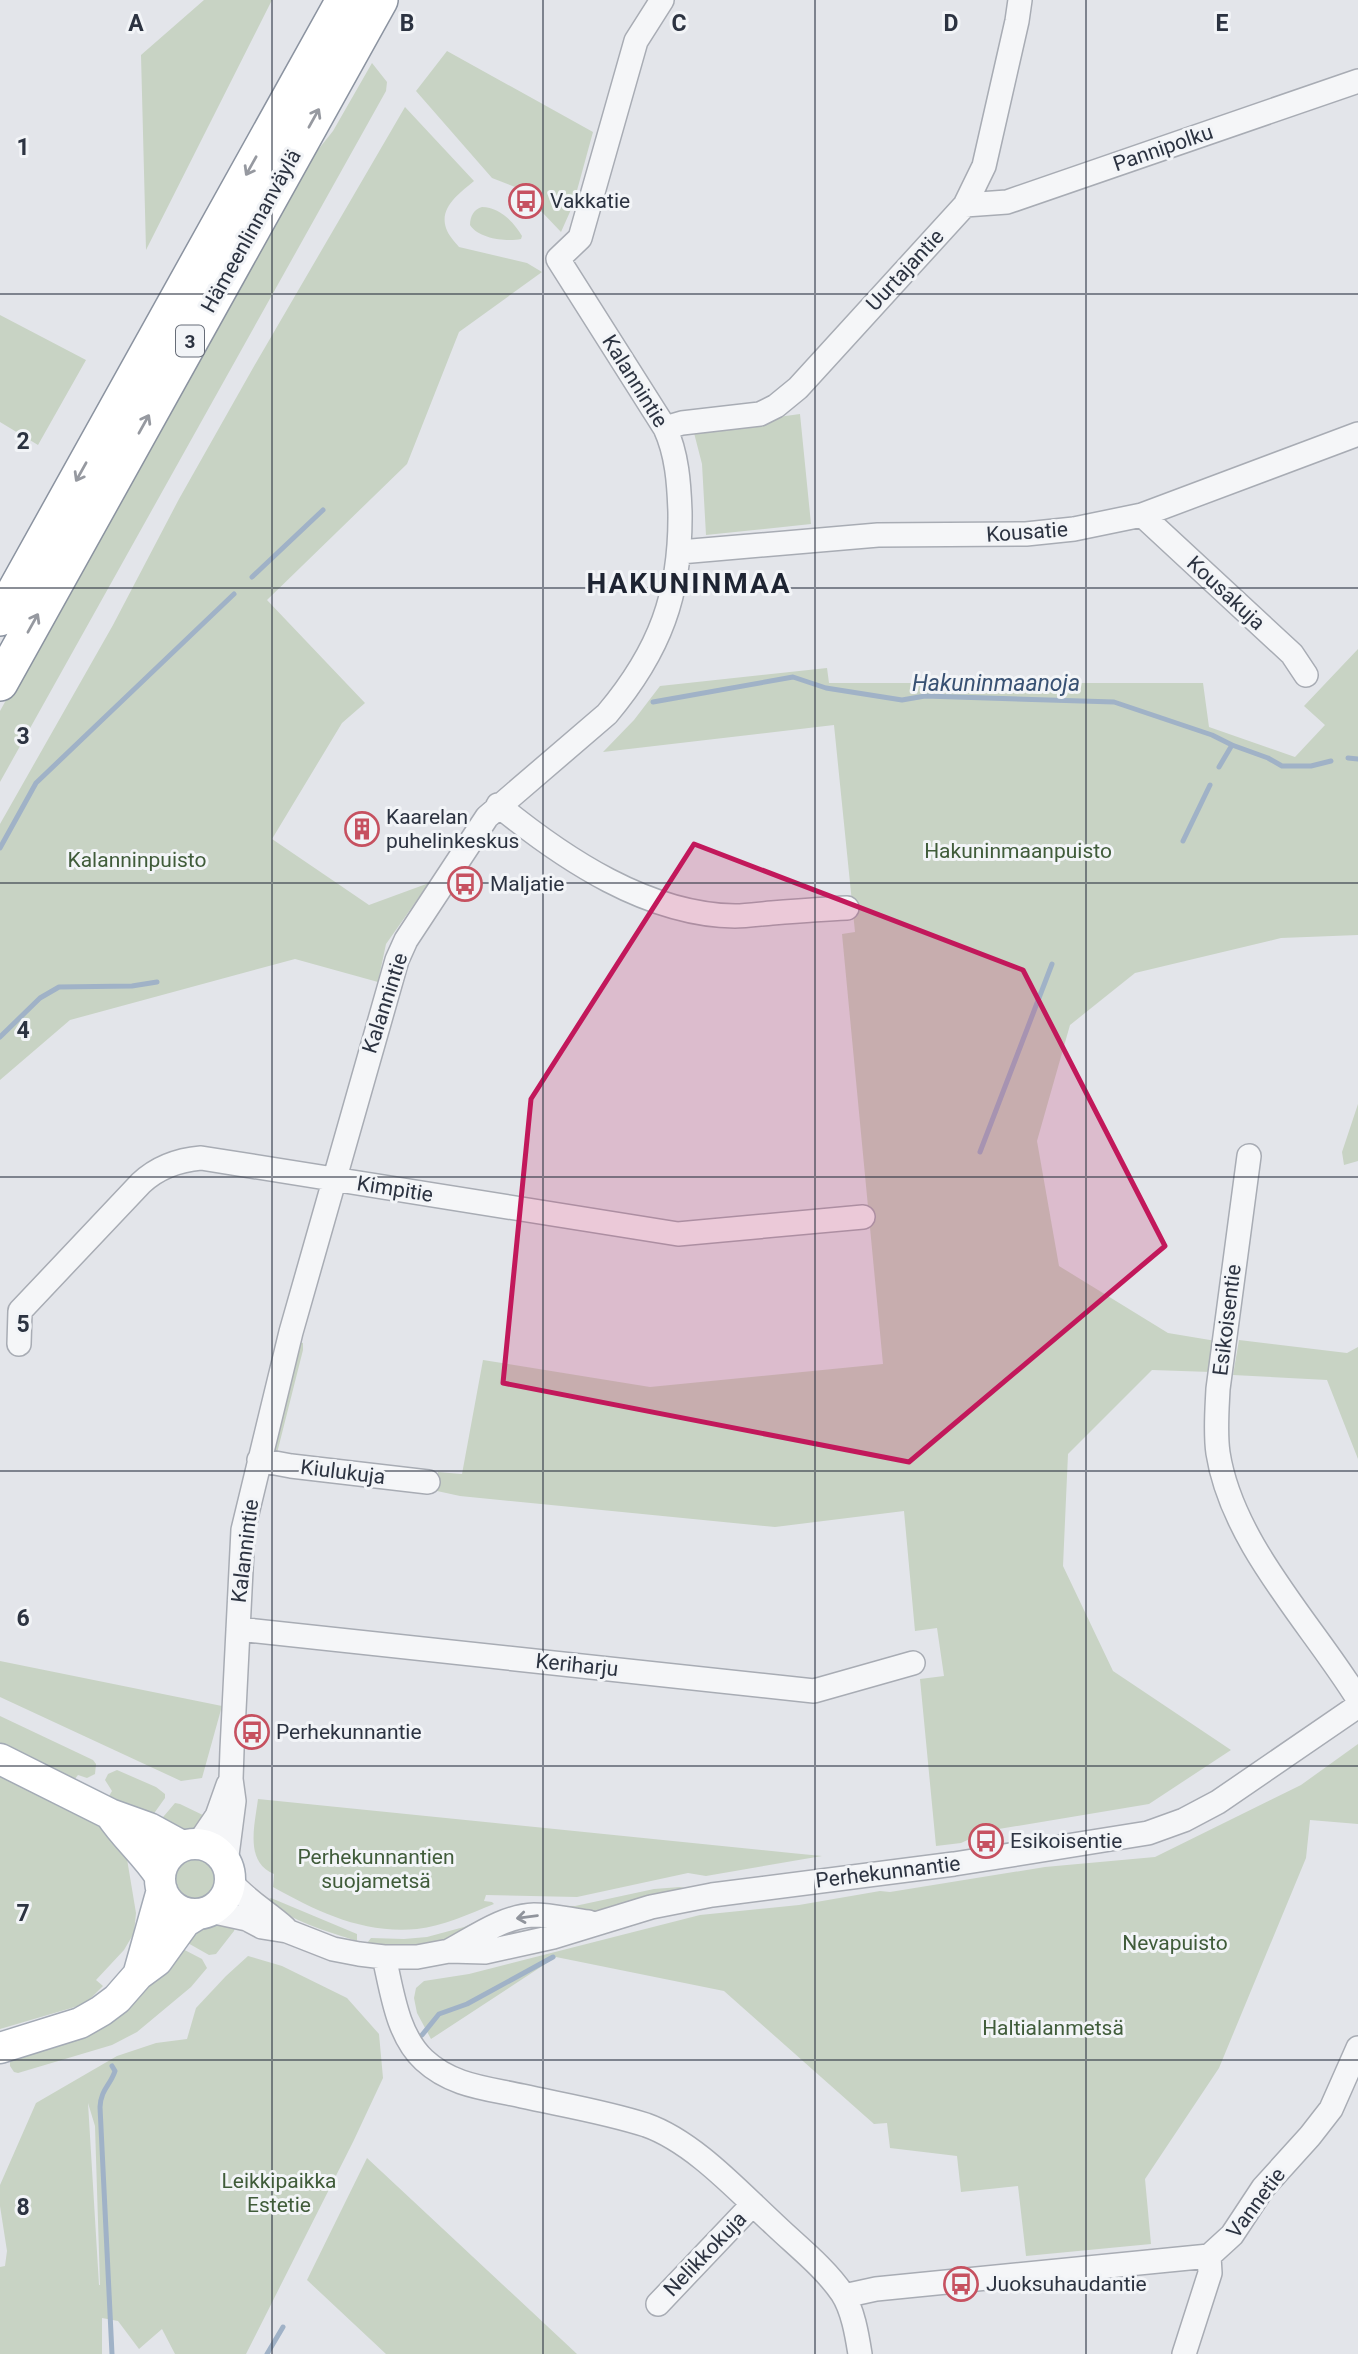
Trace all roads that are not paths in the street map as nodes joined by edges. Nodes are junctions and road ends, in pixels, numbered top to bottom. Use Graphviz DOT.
graph roads {
  1 [pos="344,0"];
  2 [pos="380,0"];
  3 [pos="662,0"];
  4 [pos="1020,0"];
  5 [pos="1358,80"];
  6 [pos="965,205"];
  7 [pos="665,428"];
  8 [pos="1358,434"];
  9 [pos="1142,515"];
  10 [pos="680,552"];
  11 [pos="0,618"];
  12 [pos="1306,675"];
  13 [pos="0,683"];
  14 [pos="498,805"];
  15 [pos="847,908"];
  16 [pos="1249,1156"];
  17 [pos="335,1180"];
  18 [pos="863,1217"];
  19 [pos="19,1344"];
  20 [pos="259,1460"];
  21 [pos="428,1482"];
  22 [pos="238,1629"];
  23 [pos="913,1662"];
  24 [pos="1358,1699"];
  25 [pos="1358,1706"];
  26 [pos="0,1759"];
  27 [pos="231,1779"];
  28 [pos="110,1814"];
  29 [pos="190,1845"];
  30 [pos="228,1872"];
  31 [pos="161,1883"];
  32 [pos="204,1912"];
  33 [pos="287,1931"];
  34 [pos="384,1957"];
  35 [pos="138,1975"];
  36 [pos="0,2048"];
  37 [pos="1358,2049"];
  38 [pos="753,2204"];
  39 [pos="1209,2256"];
  40 [pos="844,2296"];
  41 [pos="658,2304"];
  42 [pos="860,2354"];
  43 [pos="1184,2354"];
  1 -- 11 [label="highway, Hämeenlinnanväylä / 3, one-way"];
  13 -- 2 [label="highway, Hämeenlinnanväylä / 3, one-way"];
  3 -- 7 [label="street, Kalannintie"];
  4 -- 6 [label="street, Uurtajantie"];
  5 -- 6 [label="street, Pannipolku"];
  6 -- 7 [label="street, Uurtajantie"];
  7 -- 10 [label="street, Kalannintie"];
  8 -- 9 [label="street, Kousatie"];
  9 -- 10 [label="street, Kousatie"];
  9 -- 12 [label="street, Kousakuja"];
  10 -- 14 [label="street, Kalannintie"];
  14 -- 15 [label="street"];
  14 -- 17 [label="street, Kalannintie"];
  16 -- 24 [label="street, Esikoisentie"];
  17 -- 18 [label="street, Kimpitie"];
  17 -- 19 [label="street, Kimpitie"];
  17 -- 20 [label="street, Kalannintie"];
  20 -- 21 [label="street, Kiulukuja"];
  20 -- 22 [label="street, Kalannintie"];
  22 -- 23 [label="street, Keriharju"];
  22 -- 27 [label="street, Kalannintie"];
  25 -- 34 [label="street, Perhekunnantie"];
  26 -- 28 [label="main road"];
  27 -- 29 [label="street, Kalannintie"];
  27 -- 30 [label="street, Kalannintie"];
  28 -- 29 [label="main road"];
  28 -- 31 [label="main road"];
  29 -- 30 [label="main road"];
  29 -- 31 [label="main road"];
  30 -- 32 [label="main road"];
  30 -- 33 [label="street, Perhekunnantie"];
  31 -- 32 [label="main road"];
  31 -- 35 [label="main road"];
  32 -- 33 [label="street, Perhekunnantie"];
  32 -- 35 [label="main road"];
  33 -- 34 [label="street, Perhekunnantie"];
  34 -- 38 [label="street"];
  35 -- 36 [label="main road"];
  37 -- 39 [label="street, Vannetie"];
  38 -- 40 [label="street"];
  38 -- 41 [label="street, Nelikkokuja"];
  39 -- 40 [label="street, Vannetie"];
  39 -- 43 [label="street"];
  40 -- 42 [label="street"];
}
